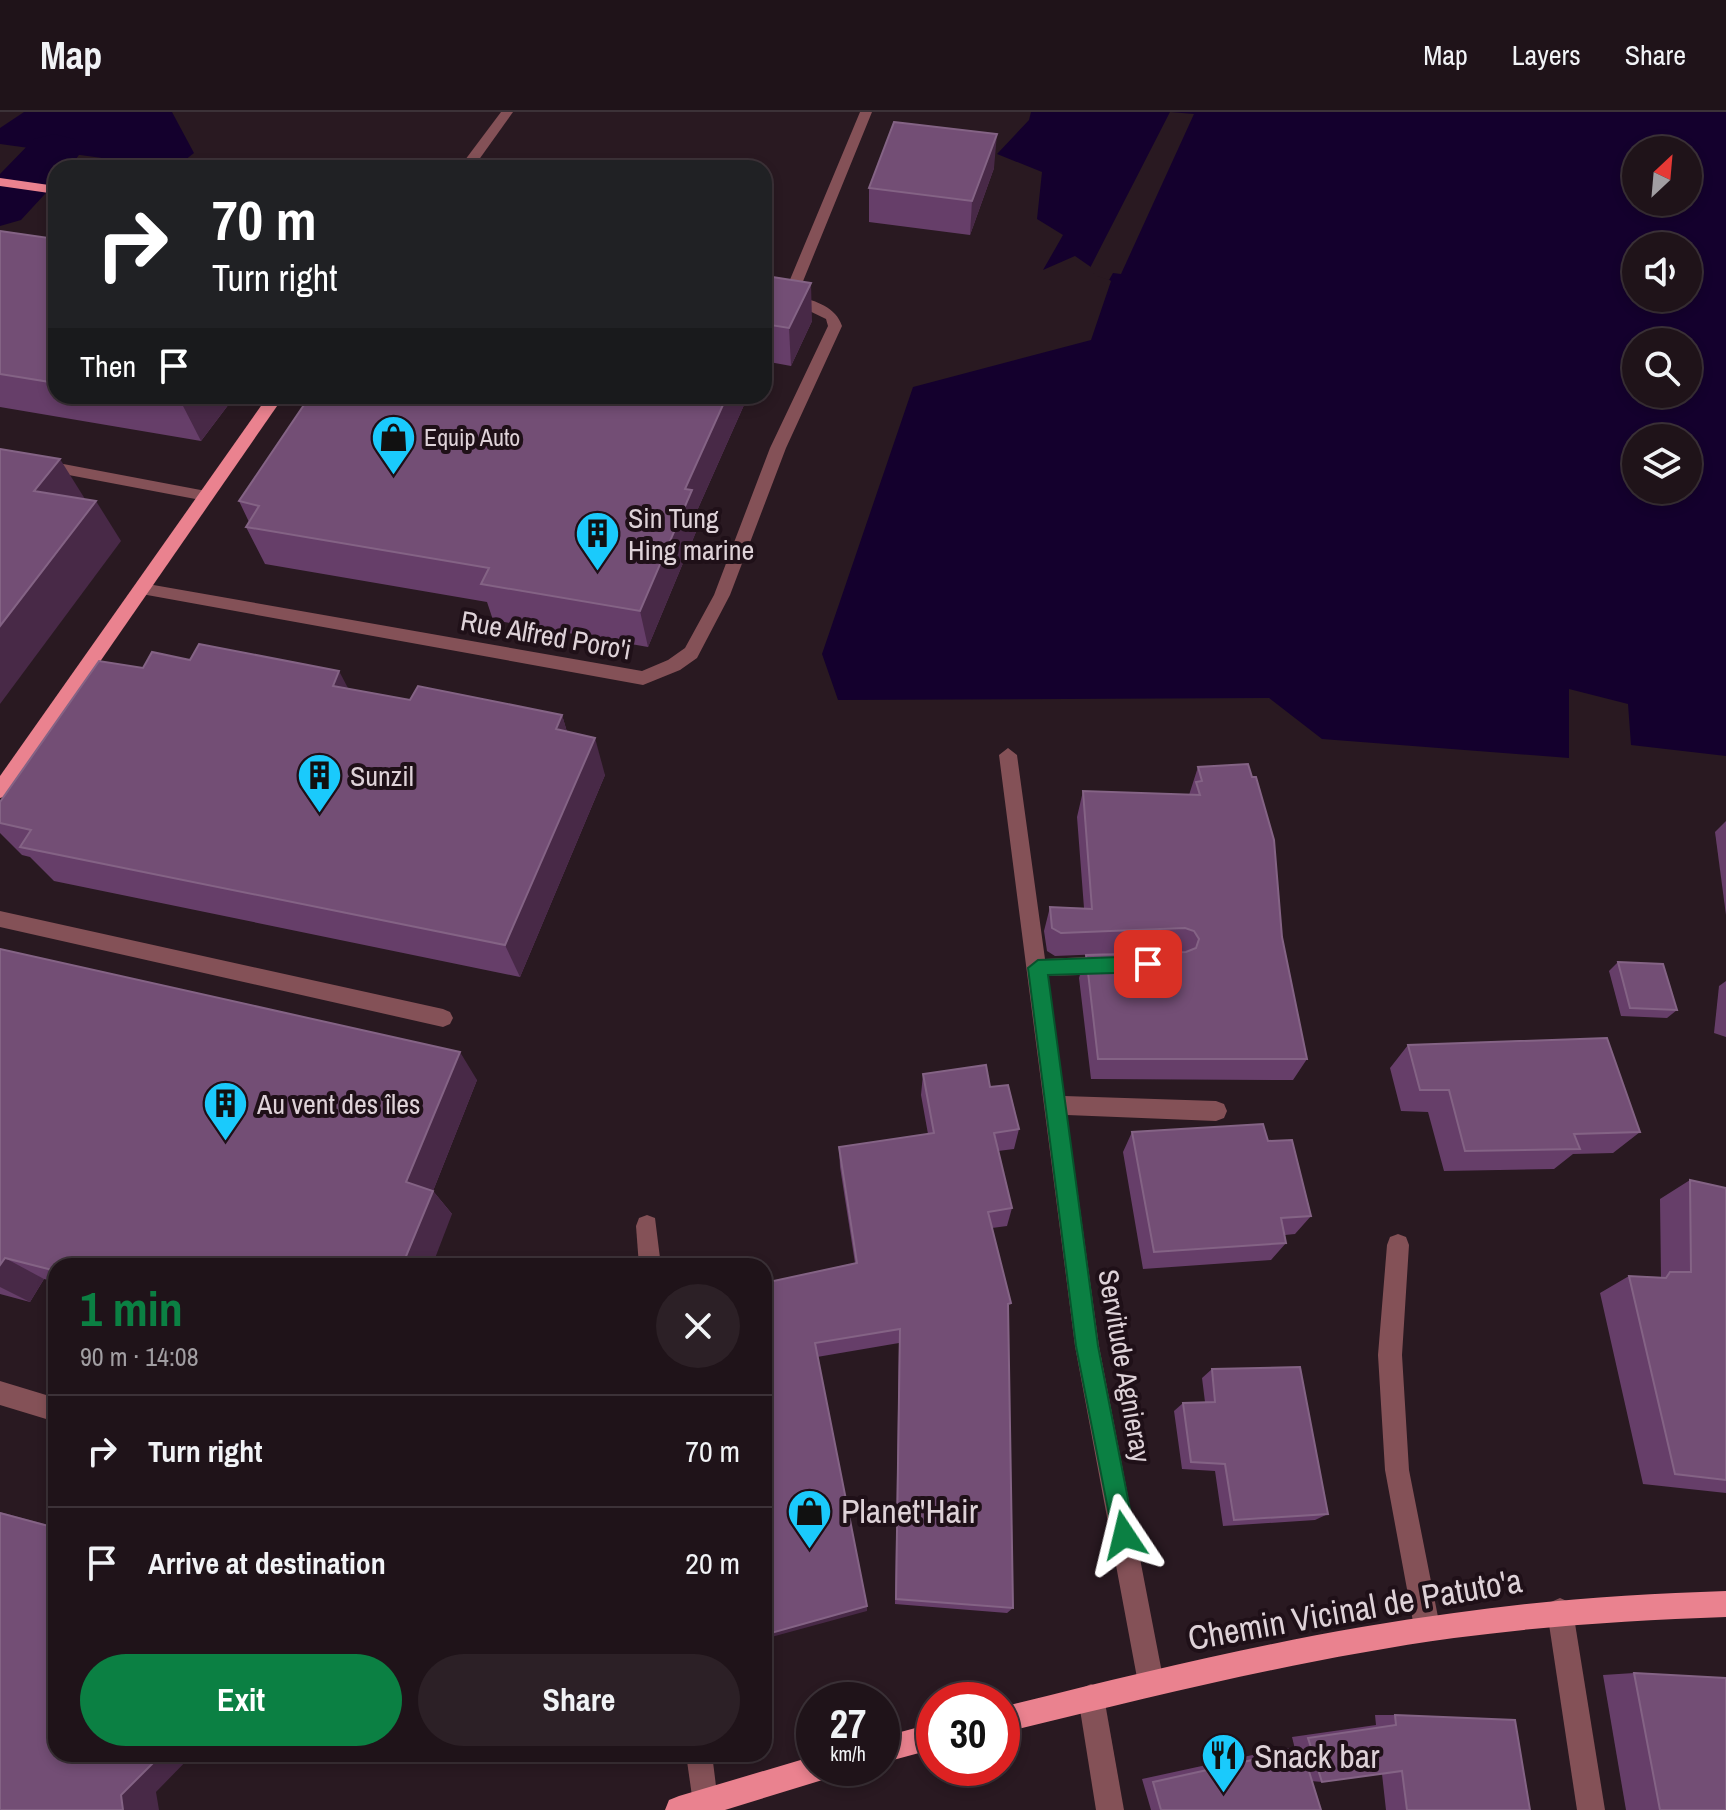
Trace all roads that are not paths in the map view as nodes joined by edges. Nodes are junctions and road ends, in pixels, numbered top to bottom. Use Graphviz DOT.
graph roads {
  1 [pos="507,112"];
  2 [pos="866,112"];
  3 [pos="472,160"];
  4 [pos="0,182"];
  5 [pos="48,189"];
  6 [pos="772,296"];
  7 [pos="790,297"];
  8 [pos="270,404"];
  9 [pos="0,457"];
  10 [pos="206,496"];
  11 [pos="142,589"];
  12 [pos="1008,755"];
  13 [pos="0,791"];
  14 [pos="0,919"];
  15 [pos="1130,965"];
  16 [pos="1038,968"];
  17 [pos="443,1018"];
  18 [pos="1056,1105"];
  19 [pos="1216,1111"];
  20 [pos="647,1226"];
  21 [pos="1398,1245"];
  22 [pos="649,1258"];
  23 [pos="0,1393"];
  24 [pos="48,1408"];
  25 [pos="1726,1604"];
  26 [pos="1560,1611"];
  27 [pos="1427,1627"];
  28 [pos="1151,1683"];
  29 [pos="1091,1697"];
  30 [pos="1020,1715"];
  31 [pos="700,1762"];
  32 [pos="796,1775"];
  33 [pos="706,1804"];
  34 [pos="1110,1810"];
  35 [pos="1591,1810"];
  1 -- 3 [label="street"];
  2 -- 7 [label="street"];
  4 -- 5 [label="main road"];
  6 -- 7 [label="street, Rue Alfred Poro'i"];
  7 -- 11 [label="street, Rue Alfred Poro'i"];
  8 -- 10 [label="main road"];
  9 -- 10 [label="street"];
  10 -- 11 [label="main road"];
  11 -- 13 [label="main road"];
  12 -- 16 [label="street, Servitude Agnieray"];
  14 -- 17 [label="street"];
  15 -- 16 [label="street"];
  16 -- 18 [label="street, Servitude Agnieray"];
  18 -- 19 [label="street"];
  18 -- 28 [label="street, Servitude Agnieray"];
  20 -- 22 [label="street"];
  21 -- 27 [label="street"];
  23 -- 24 [label="street"];
  25 -- 26 [label="main road, Chemin Vicinal de Patuto'a"];
  26 -- 27 [label="main road, Chemin Vicinal de Patuto'a"];
  26 -- 35 [label="street"];
  27 -- 28 [label="main road, Chemin Vicinal de Patuto'a"];
  28 -- 29 [label="main road, Chemin Vicinal de Patuto'a"];
  29 -- 30 [label="main road, Chemin Vicinal de Patuto'a"];
  29 -- 34 [label="street"];
  31 -- 33 [label="street"];
  32 -- 33 [label="main road"];
}
